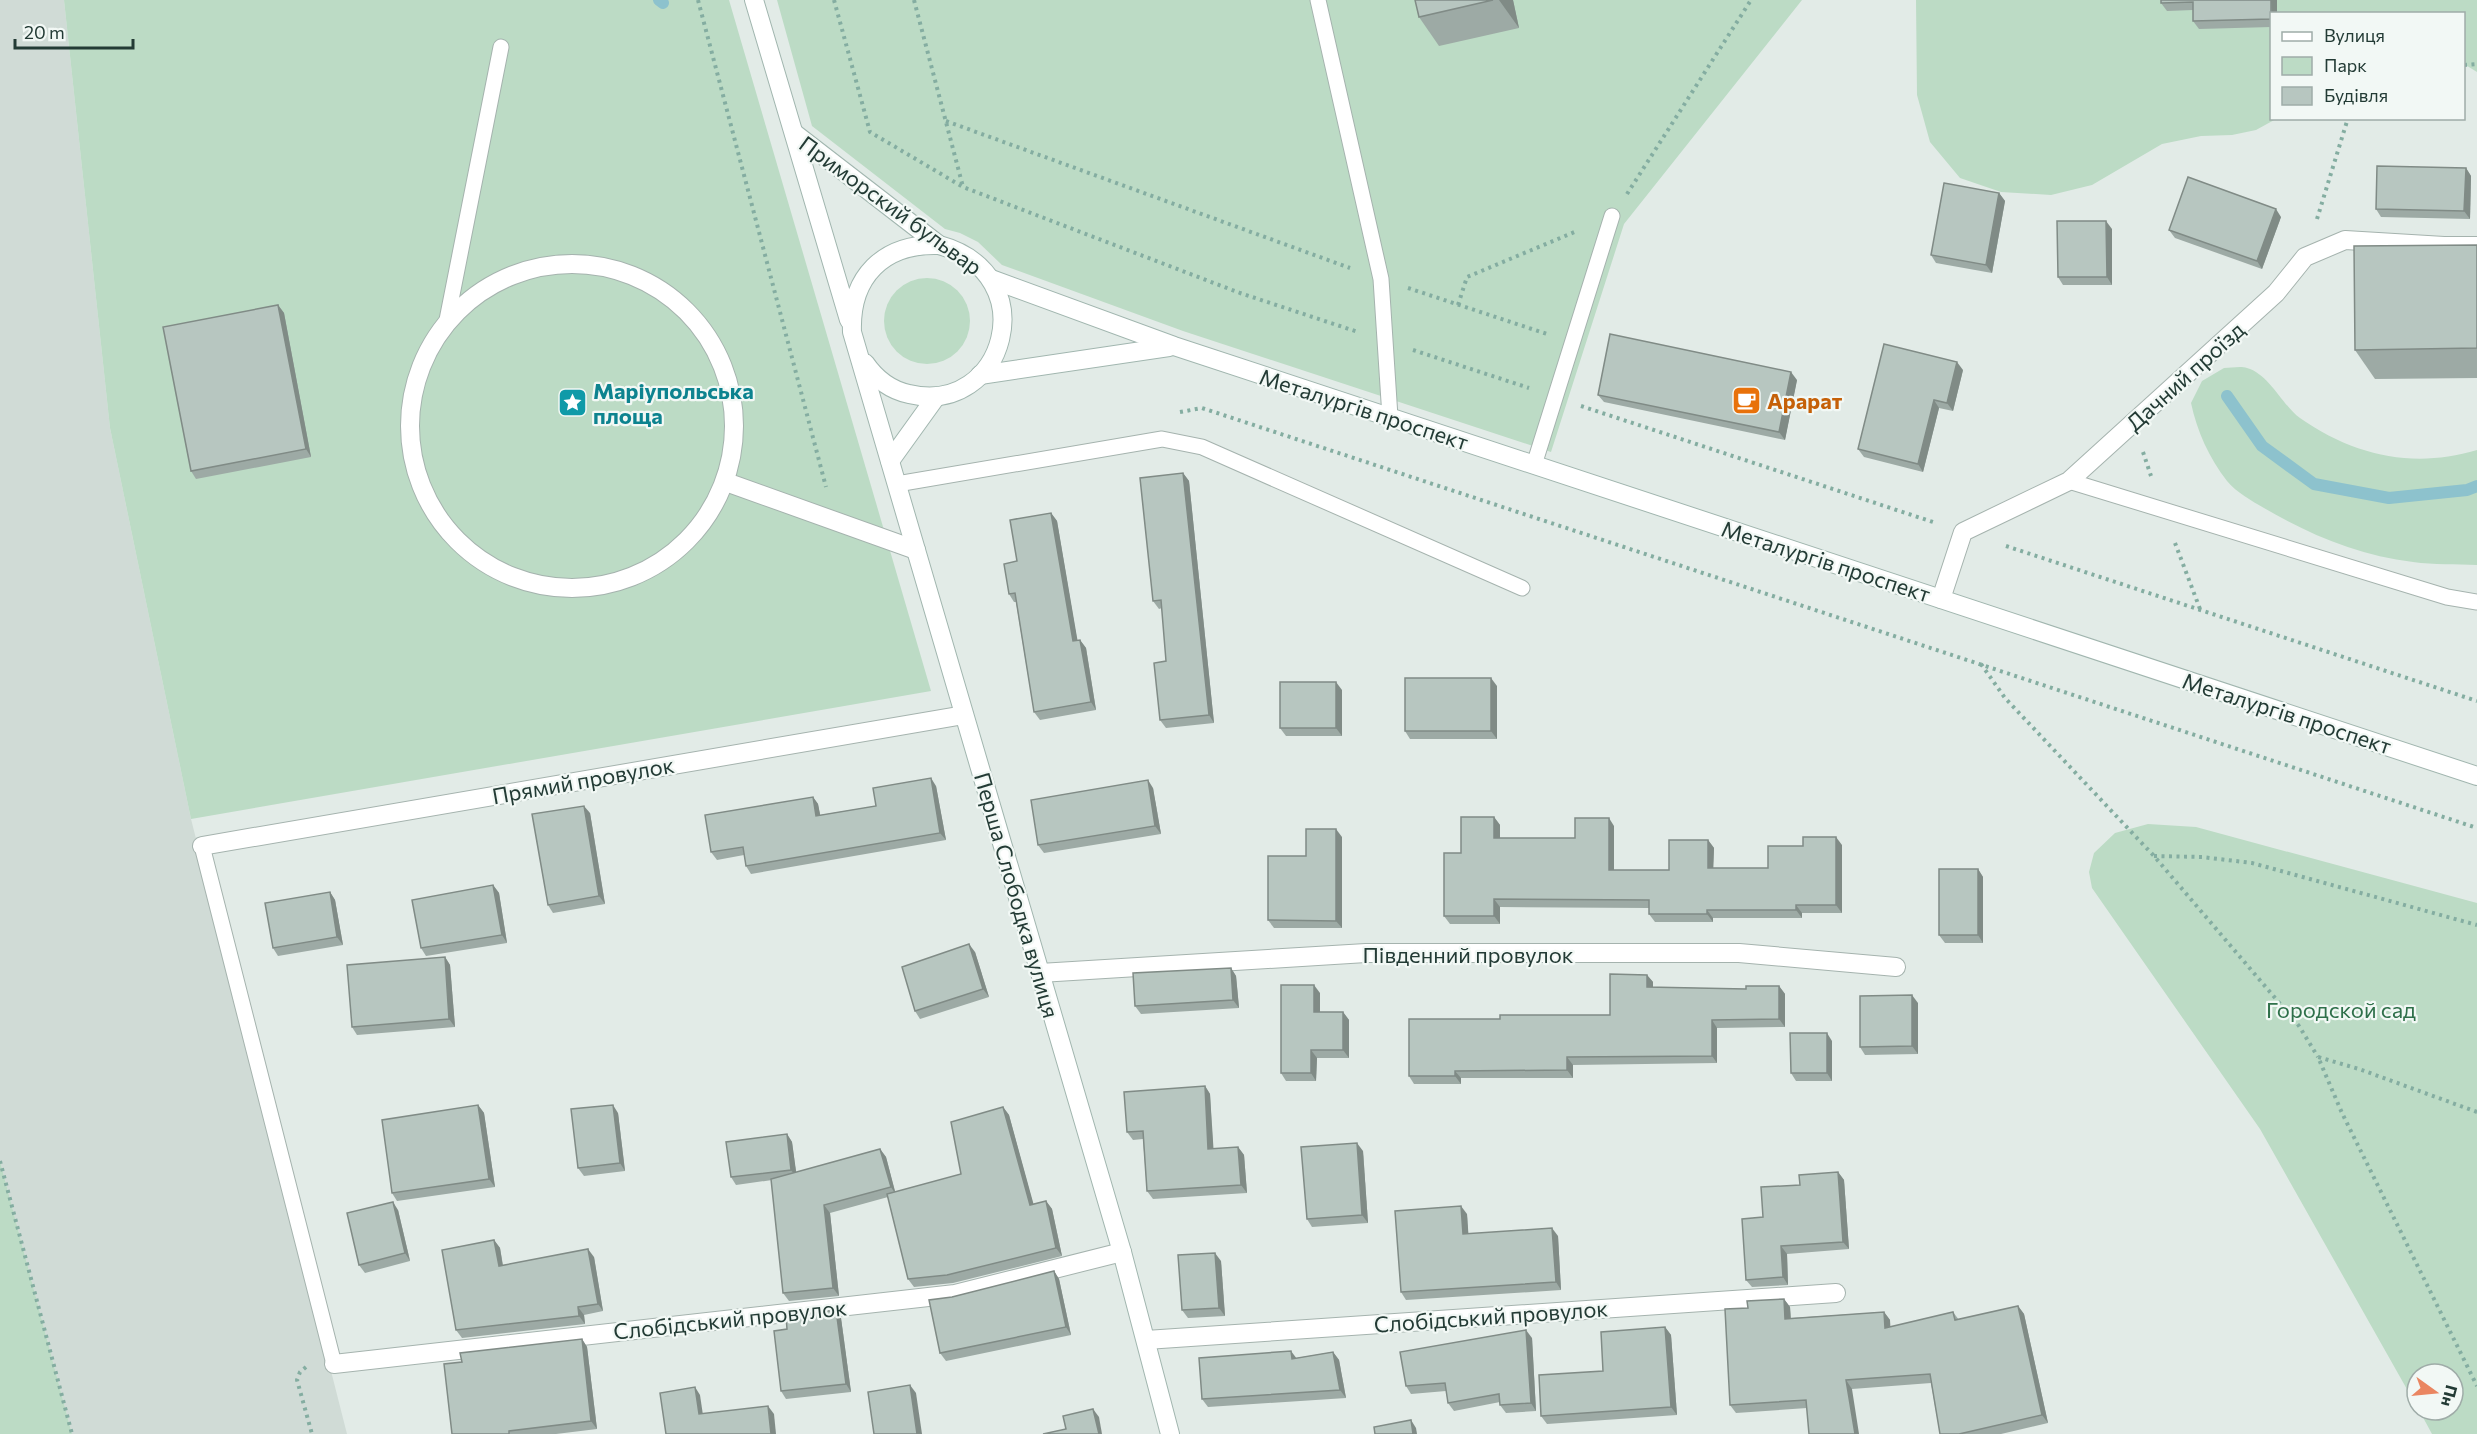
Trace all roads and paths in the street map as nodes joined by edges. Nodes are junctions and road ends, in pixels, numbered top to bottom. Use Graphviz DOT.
graph roads {
  1 [pos="698,0"];
  2 [pos="834,0"];
  3 [pos="914,0"];
  4 [pos="1318,0"];
  5 [pos="1751,0"];
  6 [pos="751,1"];
  7 [pos="501,46"];
  8 [pos="2347,120"];
  9 [pos="946,121"];
  10 [pos="794,133"];
  11 [pos="963,188"];
  12 [pos="1612,216"];
  13 [pos="939,245"];
  14 [pos="2477,246"];
  15 [pos="2305,256"];
  16 [pos="991,279"];
  17 [pos="1382,279"];
  18 [pos="1458,305"];
  19 [pos="447,320"];
  20 [pos="852,332"];
  21 [pos="1385,341"];
  22 [pos="1573,343"];
  23 [pos="1174,346"];
  24 [pos="860,357"];
  25 [pos="980,375"];
  26 [pos="936,397"];
  27 [pos="1556,398"];
  28 [pos="1202,408"];
  29 [pos="1390,417"];
  30 [pos="890,461"];
  31 [pos="1534,465"];
  32 [pos="2070,481"];
  33 [pos="726,482"];
  34 [pos="897,484"];
  35 [pos="834,521"];
  36 [pos="1963,532"];
  37 [pos="916,550"];
  38 [pos="1522,588"];
  39 [pos="1941,599"];
  40 [pos="2477,602"];
  41 [pos="1980,664"];
  42 [pos="2477,701"];
  43 [pos="963,715"];
  44 [pos="2477,776"];
  45 [pos="2477,828"];
  46 [pos="202,846"];
  47 [pos="2154,856"];
  48 [pos="2477,925"];
  49 [pos="1896,967"];
  50 [pos="1040,973"];
  51 [pos="2318,1057"];
  52 [pos="2477,1112"];
  53 [pos="0,1161"];
  54 [pos="1122,1252"];
  55 [pos="1836,1293"];
  56 [pos="1146,1340"];
  57 [pos="334,1364"];
  58 [pos="2477,1386"];
  59 [pos="72,1434"];
  60 [pos="312,1434"];
  61 [pos="1170,1434"];
  1 -- 35 [label="path"];
  2 -- 11 [label="path"];
  3 -- 9 [label="path"];
  4 -- 17 [label="lane"];
  5 -- 12 [label="path"];
  6 -- 10 [label="street"];
  7 -- 19 [label="lane"];
  8 -- 15 [label="path"];
  9 -- 11 [label="path"];
  9 -- 17 [label="path"];
  10 -- 13 [label="street, Приморский бульвар"];
  10 -- 20 [label="street"];
  11 -- 21 [label="path"];
  12 -- 18 [label="path"];
  12 -- 22 [label="lane"];
  13 -- 16 [label="street, Приморский бульвар"];
  13 -- 20 [label="street"];
  14 -- 15 [label="street"];
  15 -- 32 [label="street, Дачний проїзд"];
  16 -- 23 [label="street, Металургів проспект"];
  16 -- 25 [label="street, Приморский бульвар"];
  17 -- 18 [label="path"];
  17 -- 21 [label="lane"];
  18 -- 22 [label="path"];
  19 -- 33 [label="street"];
  19 -- 33 [label="street"];
  20 -- 24 [label="street"];
  21 -- 27 [label="path"];
  21 -- 29 [label="lane"];
  22 -- 27 [label="lane"];
  23 -- 25 [label="street"];
  23 -- 29 [label="street, Металургів проспект"];
  24 -- 26 [label="street"];
  24 -- 30 [label="street, Перша Слободка вулиця"];
  25 -- 26 [label="street"];
  26 -- 30 [label="street"];
  27 -- 31 [label="lane"];
  27 -- 36 [label="path"];
  28 -- 41 [label="path"];
  29 -- 31 [label="street, Металургів проспект"];
  30 -- 34 [label="street, Перша Слободка вулиця"];
  31 -- 39 [label="street, Металургів проспект"];
  32 -- 36 [label="street, Дачний проїзд"];
  32 -- 40 [label="lane"];
  33 -- 35 [label="street"];
  34 -- 37 [label="street, Перша Слободка вулиця"];
  34 -- 38 [label="lane"];
  35 -- 37 [label="street"];
  36 -- 39 [label="street"];
  36 -- 42 [label="path"];
  37 -- 43 [label="street, Перша Слободка вулиця"];
  39 -- 44 [label="street, Металургів проспект"];
  41 -- 45 [label="path"];
  41 -- 47 [label="path"];
  43 -- 46 [label="street, Прямий провулок"];
  43 -- 50 [label="street, Перша Слободка вулиця"];
  46 -- 57 [label="lane"];
  47 -- 48 [label="path"];
  47 -- 51 [label="path"];
  49 -- 50 [label="street, Південний провулок"];
  50 -- 54 [label="street, Перша Слободка вулиця"];
  51 -- 52 [label="path"];
  51 -- 58 [label="path"];
  53 -- 59 [label="path"];
  54 -- 56 [label="street, Перша Слободка вулиця"];
  54 -- 57 [label="street, Слобідський провулок"];
  55 -- 56 [label="street, Слобідський провулок"];
  56 -- 61 [label="street, Перша Слободка вулиця"];
  57 -- 60 [label="path"];
}
